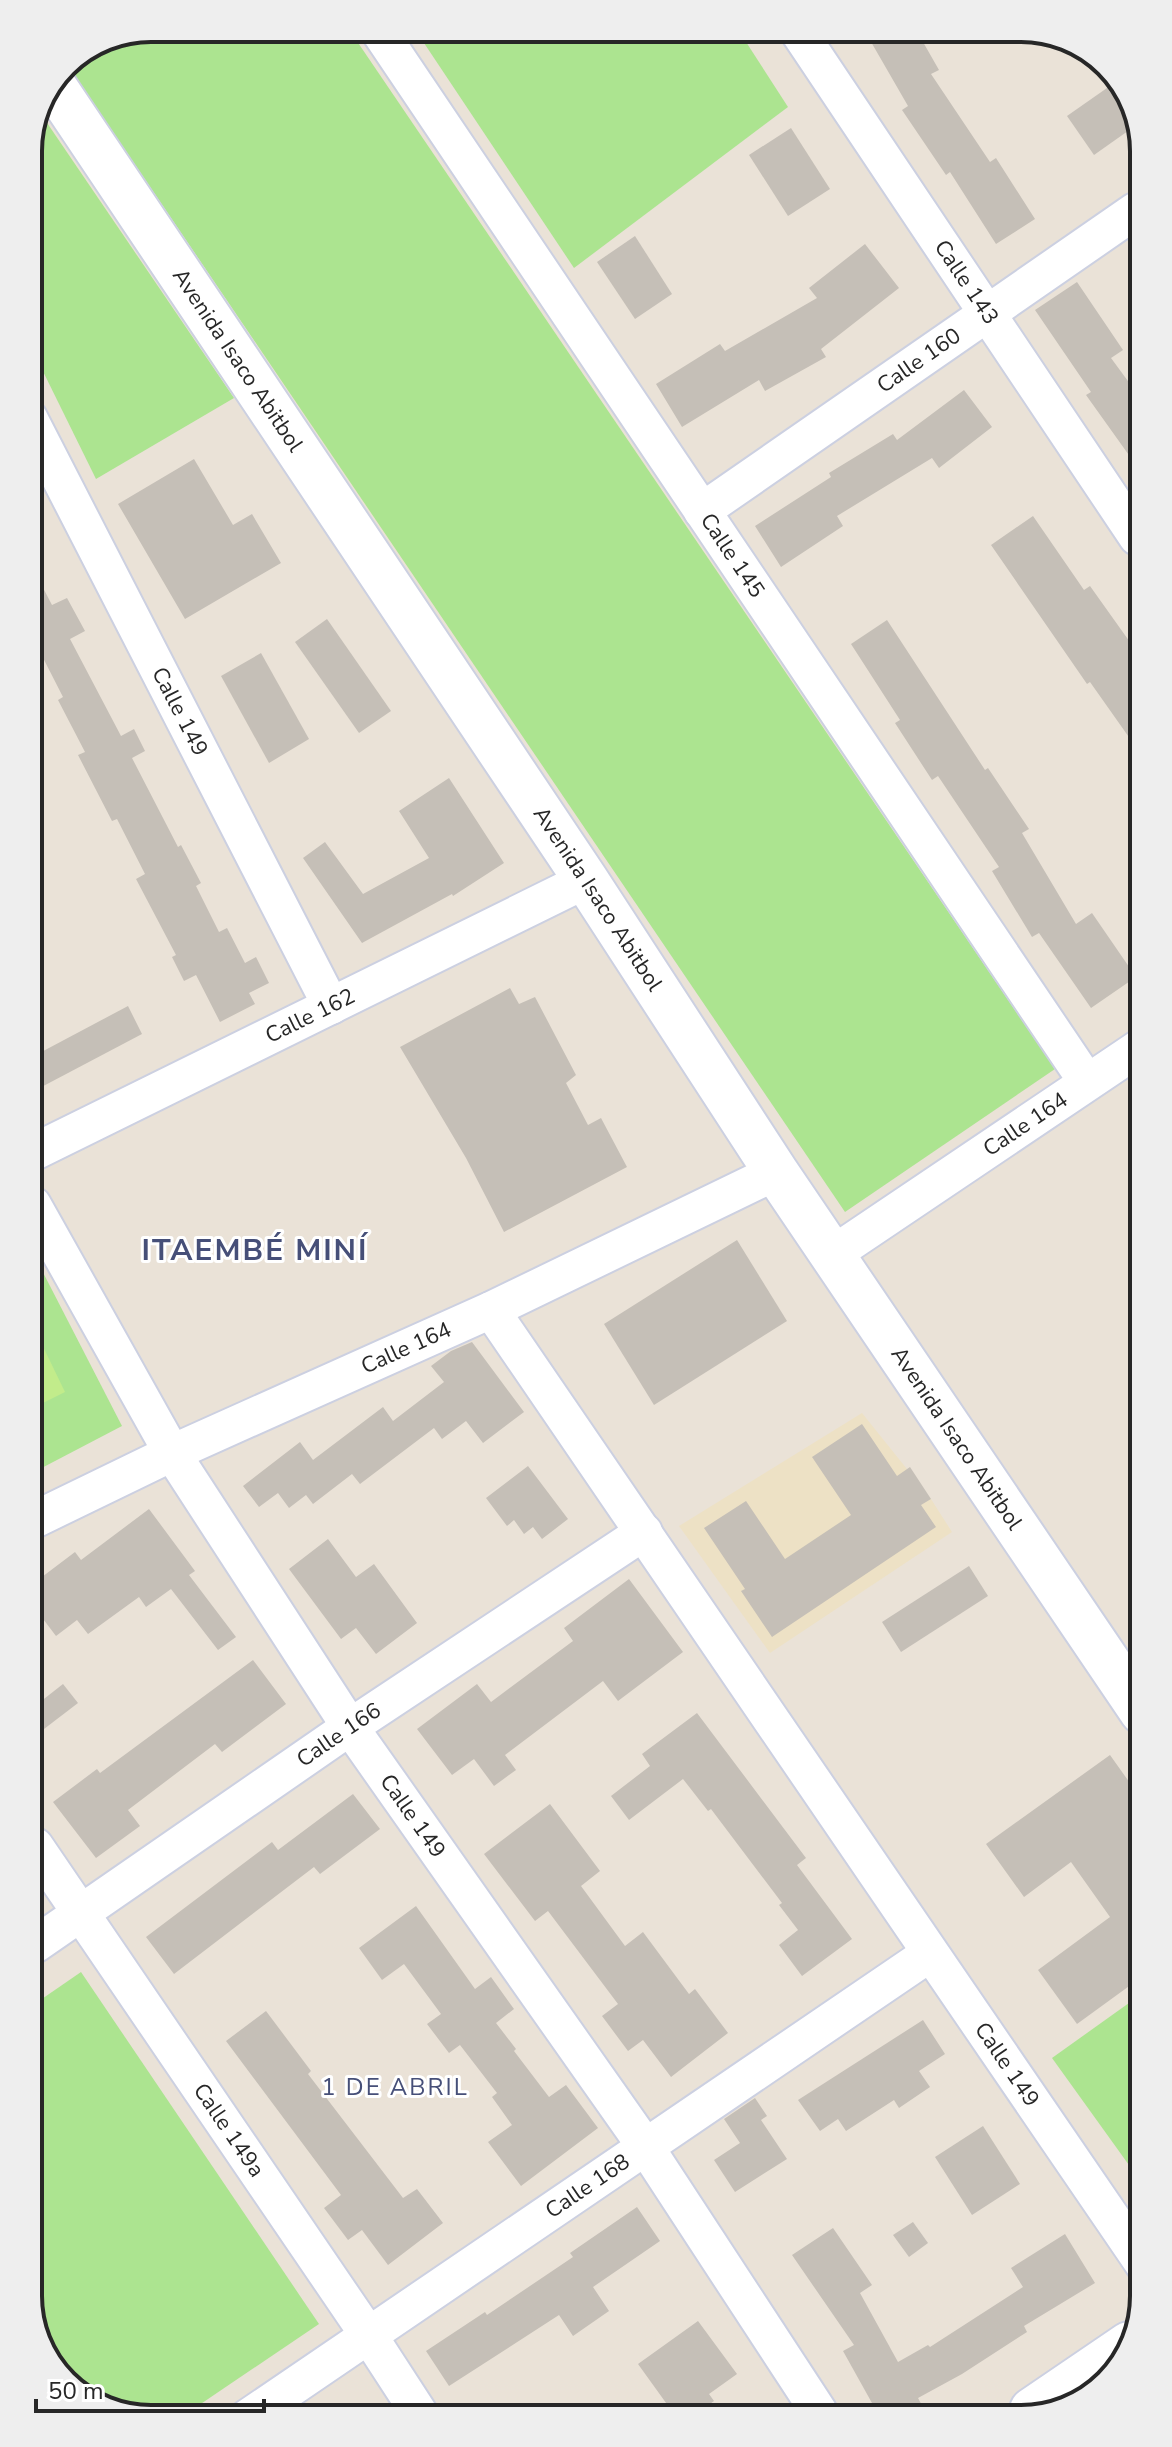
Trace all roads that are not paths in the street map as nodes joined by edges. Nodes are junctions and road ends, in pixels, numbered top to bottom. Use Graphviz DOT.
graph roads {
  1 [pos="386,42"];
  2 [pos="806,42"];
  3 [pos="59,93"];
  4 [pos="1130,214"];
  5 [pos="986,312"];
  6 [pos="42,467"];
  7 [pos="702,511"];
  8 [pos="1130,527"];
  9 [pos="586,880"];
  10 [pos="331,1006"];
  11 [pos="1130,1054"];
  12 [pos="1087,1082"];
  13 [pos="42,1148"];
  14 [pos="776,1172"];
  15 [pos="42,1221"];
  16 [pos="833,1254"];
  17 [pos="491,1310"];
  18 [pos="172,1453"];
  19 [pos="42,1516"];
  20 [pos="644,1532"];
  21 [pos="1130,1694"];
  22 [pos="350,1727"];
  23 [pos="42,1857"];
  24 [pos="79,1914"];
  25 [pos="42,1940"];
  26 [pos="929,1954"];
  27 [pos="645,2146"];
  28 [pos="1130,2245"];
  29 [pos="369,2336"];
  30 [pos="1113,2355"];
  31 [pos="1042,2403"];
  32 [pos="266,2405"];
  33 [pos="414,2405"];
  34 [pos="814,2405"];
  1 -- 7 [label="street, Calle 145"];
  2 -- 5 [label="street, Calle 143"];
  3 -- 9 [label="main road, Avenida Isaco Abitbol"];
  4 -- 5 [label="street, Calle 160"];
  5 -- 7 [label="street, Calle 160"];
  5 -- 8 [label="street, Calle 143"];
  6 -- 10 [label="street, Calle 149"];
  7 -- 12 [label="street, Calle 145"];
  9 -- 10 [label="street, Calle 162"];
  9 -- 14 [label="main road, Avenida Isaco Abitbol"];
  10 -- 13 [label="street, Calle 162"];
  11 -- 12 [label="street, Calle 164"];
  12 -- 16 [label="street, Calle 164"];
  14 -- 16 [label="main road, Avenida Isaco Abitbol"];
  14 -- 17 [label="street, Calle 164"];
  15 -- 18 [label="street, Calle 149"];
  16 -- 21 [label="main road, Avenida Isaco Abitbol"];
  17 -- 18 [label="street, Calle 164"];
  17 -- 20 [label="street, Calle 149"];
  18 -- 19 [label="street, Calle 164"];
  18 -- 22 [label="street, Calle 149"];
  20 -- 22 [label="street, Calle 166"];
  20 -- 26 [label="street, Calle 149"];
  22 -- 24 [label="street, Calle 166"];
  22 -- 27 [label="street, Calle 149"];
  23 -- 24 [label="street, Calle 149a"];
  24 -- 25 [label="street, Calle 166"];
  24 -- 29 [label="street, Calle 149a"];
  26 -- 27 [label="street, Calle 168"];
  26 -- 28 [label="street, Calle 149"];
  27 -- 29 [label="street, Calle 168"];
  27 -- 34 [label="street, Calle 149"];
  29 -- 32 [label="street, Calle 168"];
  29 -- 33 [label="street, Calle 149a"];
  30 -- 31 [label="main road"];
}
